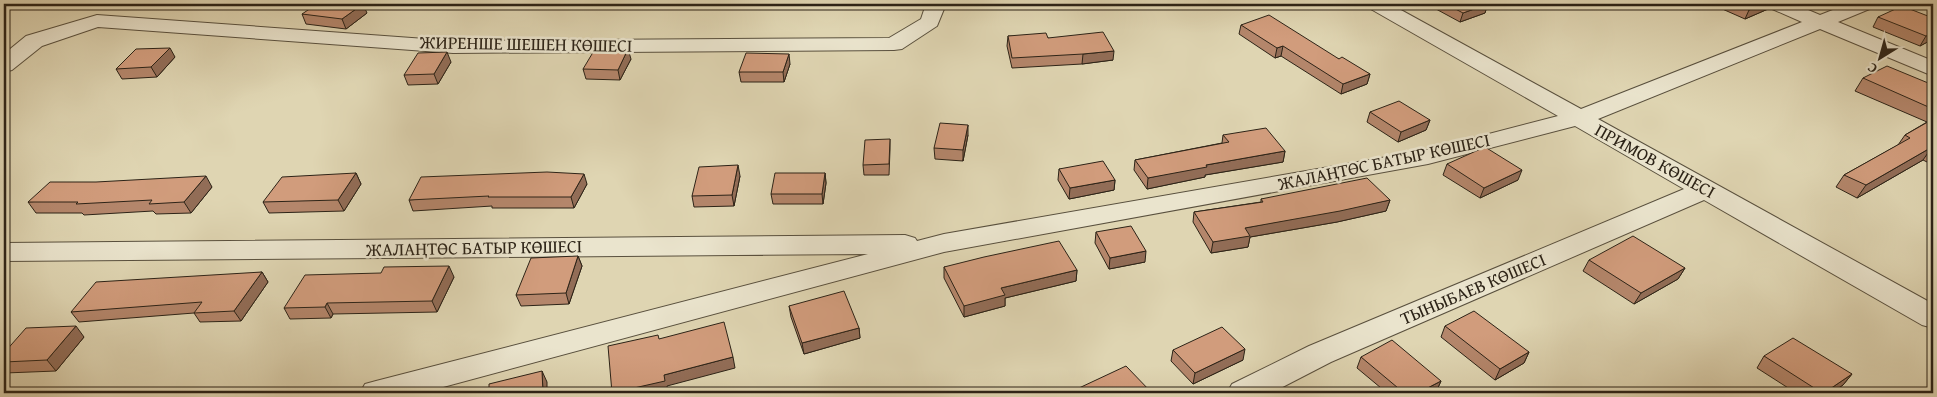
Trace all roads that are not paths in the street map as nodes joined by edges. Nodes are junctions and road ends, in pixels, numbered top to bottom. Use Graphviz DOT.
graph roads {
  1 [pos="936,4"];
  2 [pos="1376,4"];
  3 [pos="1777,4"];
  4 [pos="1865,4"];
  5 [pos="97,22"];
  6 [pos="1821,22"];
  7 [pos="4,65"];
  8 [pos="1933,69"];
  9 [pos="1579,118"];
  10 [pos="1706,189"];
  11 [pos="944,243"];
  12 [pos="6,253"];
  13 [pos="1933,317"];
  14 [pos="376,393"];
  15 [pos="1243,393"];
  1 -- 5 [label="street, ЖИРЕНШЕ ШЕШЕН КӨШЕСІ"];
  2 -- 9 [label="street, ПРИМОВ КӨШЕСІ"];
  3 -- 6 [label="street"];
  4 -- 6 [label="street, ЖАЛАҢТӨС БАТЫР КӨШЕСІ"];
  5 -- 7 [label="street"];
  6 -- 8 [label="street"];
  6 -- 9 [label="street, ЖАЛАҢТӨС БАТЫР КӨШЕСІ"];
  9 -- 10 [label="street, ПРИМОВ КӨШЕСІ"];
  9 -- 11 [label="street, ЖАЛАҢТӨС БАТЫР КӨШЕСІ"];
  10 -- 13 [label="street, ПРИМОВ КӨШЕСІ"];
  10 -- 15 [label="street, ТЫНЫБАЕВ КӨШЕСІ"];
  11 -- 12 [label="street, ЖАЛАҢТӨС БАТЫР КӨШЕСІ"];
  11 -- 14 [label="street, ЖАЛАҢТӨС БАТЫР КӨШЕСІ"];
}
